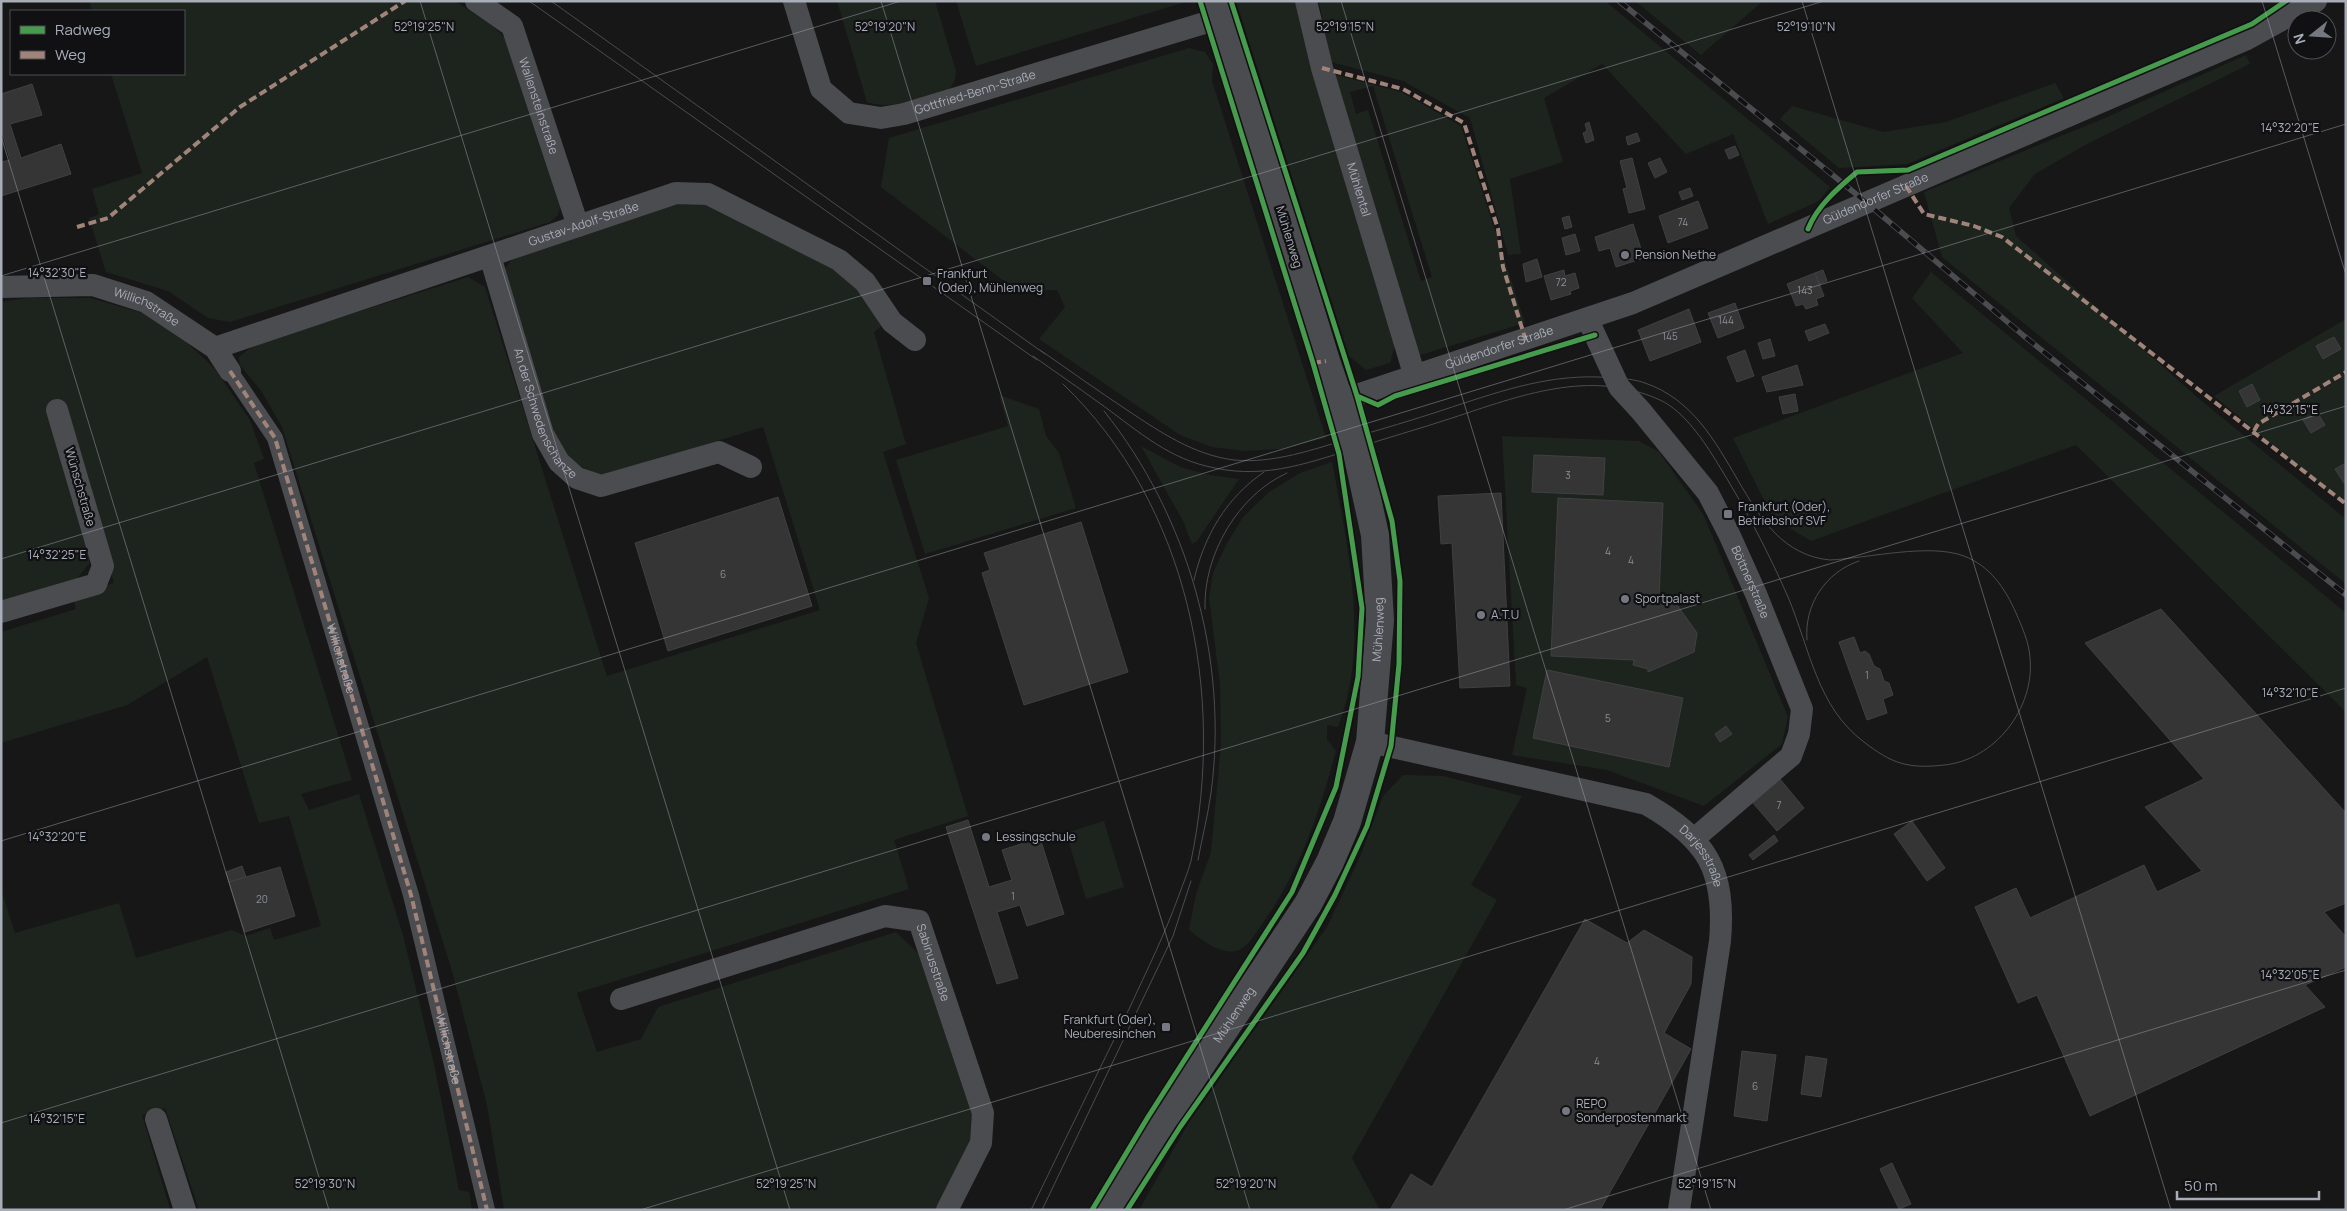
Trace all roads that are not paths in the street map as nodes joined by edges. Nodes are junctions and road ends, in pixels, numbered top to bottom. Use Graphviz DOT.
graph roads {
  1 [pos="476,1"];
  2 [pos="794,1"];
  3 [pos="1306,1"];
  4 [pos="2316,1"];
  5 [pos="1219,10"];
  6 [pos="578,226"];
  7 [pos="490,256"];
  8 [pos="1,287"];
  9 [pos="1588,320"];
  10 [pos="915,340"];
  11 [pos="215,348"];
  12 [pos="230,371"];
  13 [pos="1414,377"];
  14 [pos="1339,402"];
  15 [pos="57,410"];
  16 [pos="751,467"];
  17 [pos="1,612"];
  18 [pos="1370,742"];
  19 [pos="1695,838"];
  20 [pos="621,999"];
  21 [pos="156,1119"];
  22 [pos="185,1210"];
  23 [pos="487,1210"];
  24 [pos="946,1210"];
  25 [pos="1111,1210"];
  26 [pos="1679,1210"];
  1 -- 6 [label="street, Wallensteinstraße"];
  2 -- 5 [label="street, Gottfried-Benn-Straße"];
  3 -- 13 [label="street, Mühlental"];
  4 -- 9 [label="street, Güldendorfer Straße"];
  5 -- 14 [label="street, Mühlenweg"];
  6 -- 7 [label="street, Gustav-Adolf-Straße"];
  6 -- 10 [label="street, Gustav-Adolf-Straße"];
  7 -- 11 [label="street, Gustav-Adolf-Straße"];
  7 -- 16 [label="street, An der Schwedenschanze"];
  8 -- 11 [label="street, Willichstraße"];
  9 -- 13 [label="street, Güldendorfer Straße"];
  9 -- 19 [label="street, Böttnerstraße"];
  11 -- 12 [label="street, Willichstraße"];
  12 -- 23 [label="street, Willichstraße"];
  13 -- 14 [label="street, Güldendorfer Straße"];
  14 -- 18 [label="street, Mühlenweg"];
  15 -- 17 [label="street, Wünschstraße"];
  18 -- 19 [label="street, Darjesstraße"];
  18 -- 25 [label="street, Mühlenweg"];
  19 -- 26 [label="street, Darjesstraße"];
  20 -- 24 [label="street, Sabinusstraße"];
  21 -- 22 [label="street"];
}
